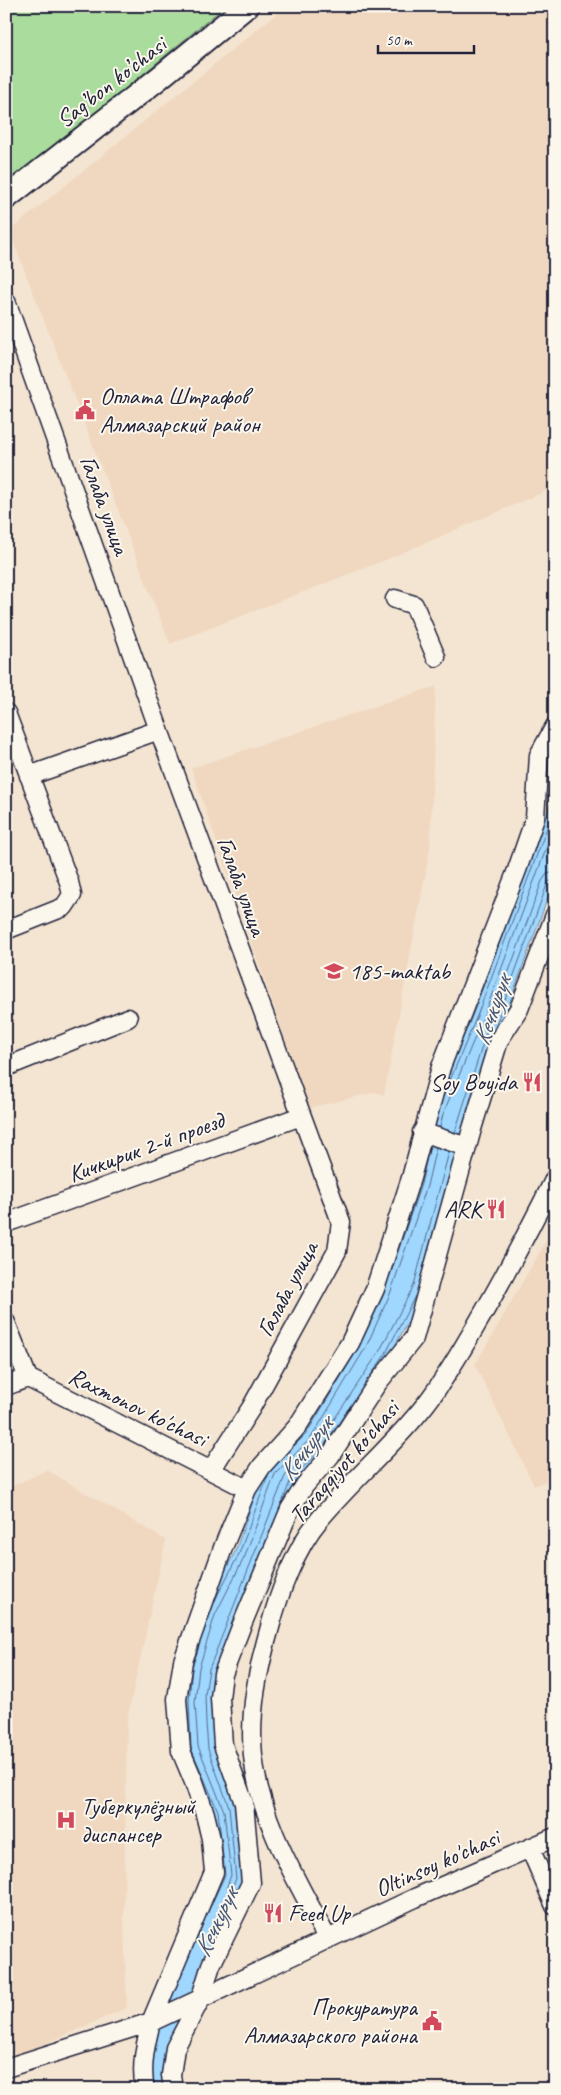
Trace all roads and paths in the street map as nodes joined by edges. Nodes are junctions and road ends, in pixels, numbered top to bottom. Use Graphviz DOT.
graph roads {
  1 [pos="247,6"];
  2 [pos="6,198"];
  3 [pos="6,301"];
  4 [pos="395,599"];
  5 [pos="436,657"];
  6 [pos="6,713"];
  7 [pos="555,726"];
  8 [pos="159,730"];
  9 [pos="29,776"];
  10 [pos="555,915"];
  11 [pos="6,930"];
  12 [pos="128,1018"];
  13 [pos="6,1067"];
  14 [pos="301,1116"];
  15 [pos="422,1132"];
  16 [pos="467,1147"];
  17 [pos="555,1178"];
  18 [pos="6,1223"];
  19 [pos="6,1323"];
  20 [pos="28,1378"];
  21 [pos="6,1386"];
  22 [pos="211,1470"];
  23 [pos="247,1488"];
  24 [pos="555,1837"];
  25 [pos="530,1848"];
  26 [pos="555,1906"];
  27 [pos="328,1940"];
  28 [pos="200,2000"];
  29 [pos="151,2022"];
  30 [pos="6,2068"];
  31 [pos="144,2089"];
  32 [pos="173,2089"];
  1 -- 2 [label="main road, Sag’bon ko’chasi"];
  3 -- 8 [label="street, Галаба улица"];
  4 -- 5 [label="street"];
  6 -- 9 [label="street"];
  7 -- 15 [label="street"];
  8 -- 9 [label="street"];
  8 -- 14 [label="street, Галаба улица"];
  9 -- 11 [label="street"];
  10 -- 16 [label="street"];
  12 -- 13 [label="street"];
  14 -- 18 [label="street, Кичкирик 2-й проезд"];
  14 -- 22 [label="street, Галаба улица"];
  15 -- 16 [label="street"];
  15 -- 23 [label="street"];
  16 -- 28 [label="street"];
  17 -- 27 [label="street, Taraqqiyot ko'chasi"];
  19 -- 20 [label="street"];
  20 -- 21 [label="street"];
  20 -- 22 [label="street, Raxmonov ko'chasi"];
  22 -- 23 [label="street, Raxmonov ko'chasi"];
  23 -- 29 [label="street"];
  24 -- 25 [label="street, Oltinsoy ko'chasi"];
  25 -- 26 [label="street"];
  25 -- 27 [label="street, Oltinsoy ko'chasi"];
  27 -- 28 [label="street, Oltinsoy ko'chasi"];
  28 -- 29 [label="street, Oltinsoy ko'chasi"];
  28 -- 32 [label="street"];
  29 -- 30 [label="street, Oltinsoy ko'chasi"];
  29 -- 31 [label="street"];
}
